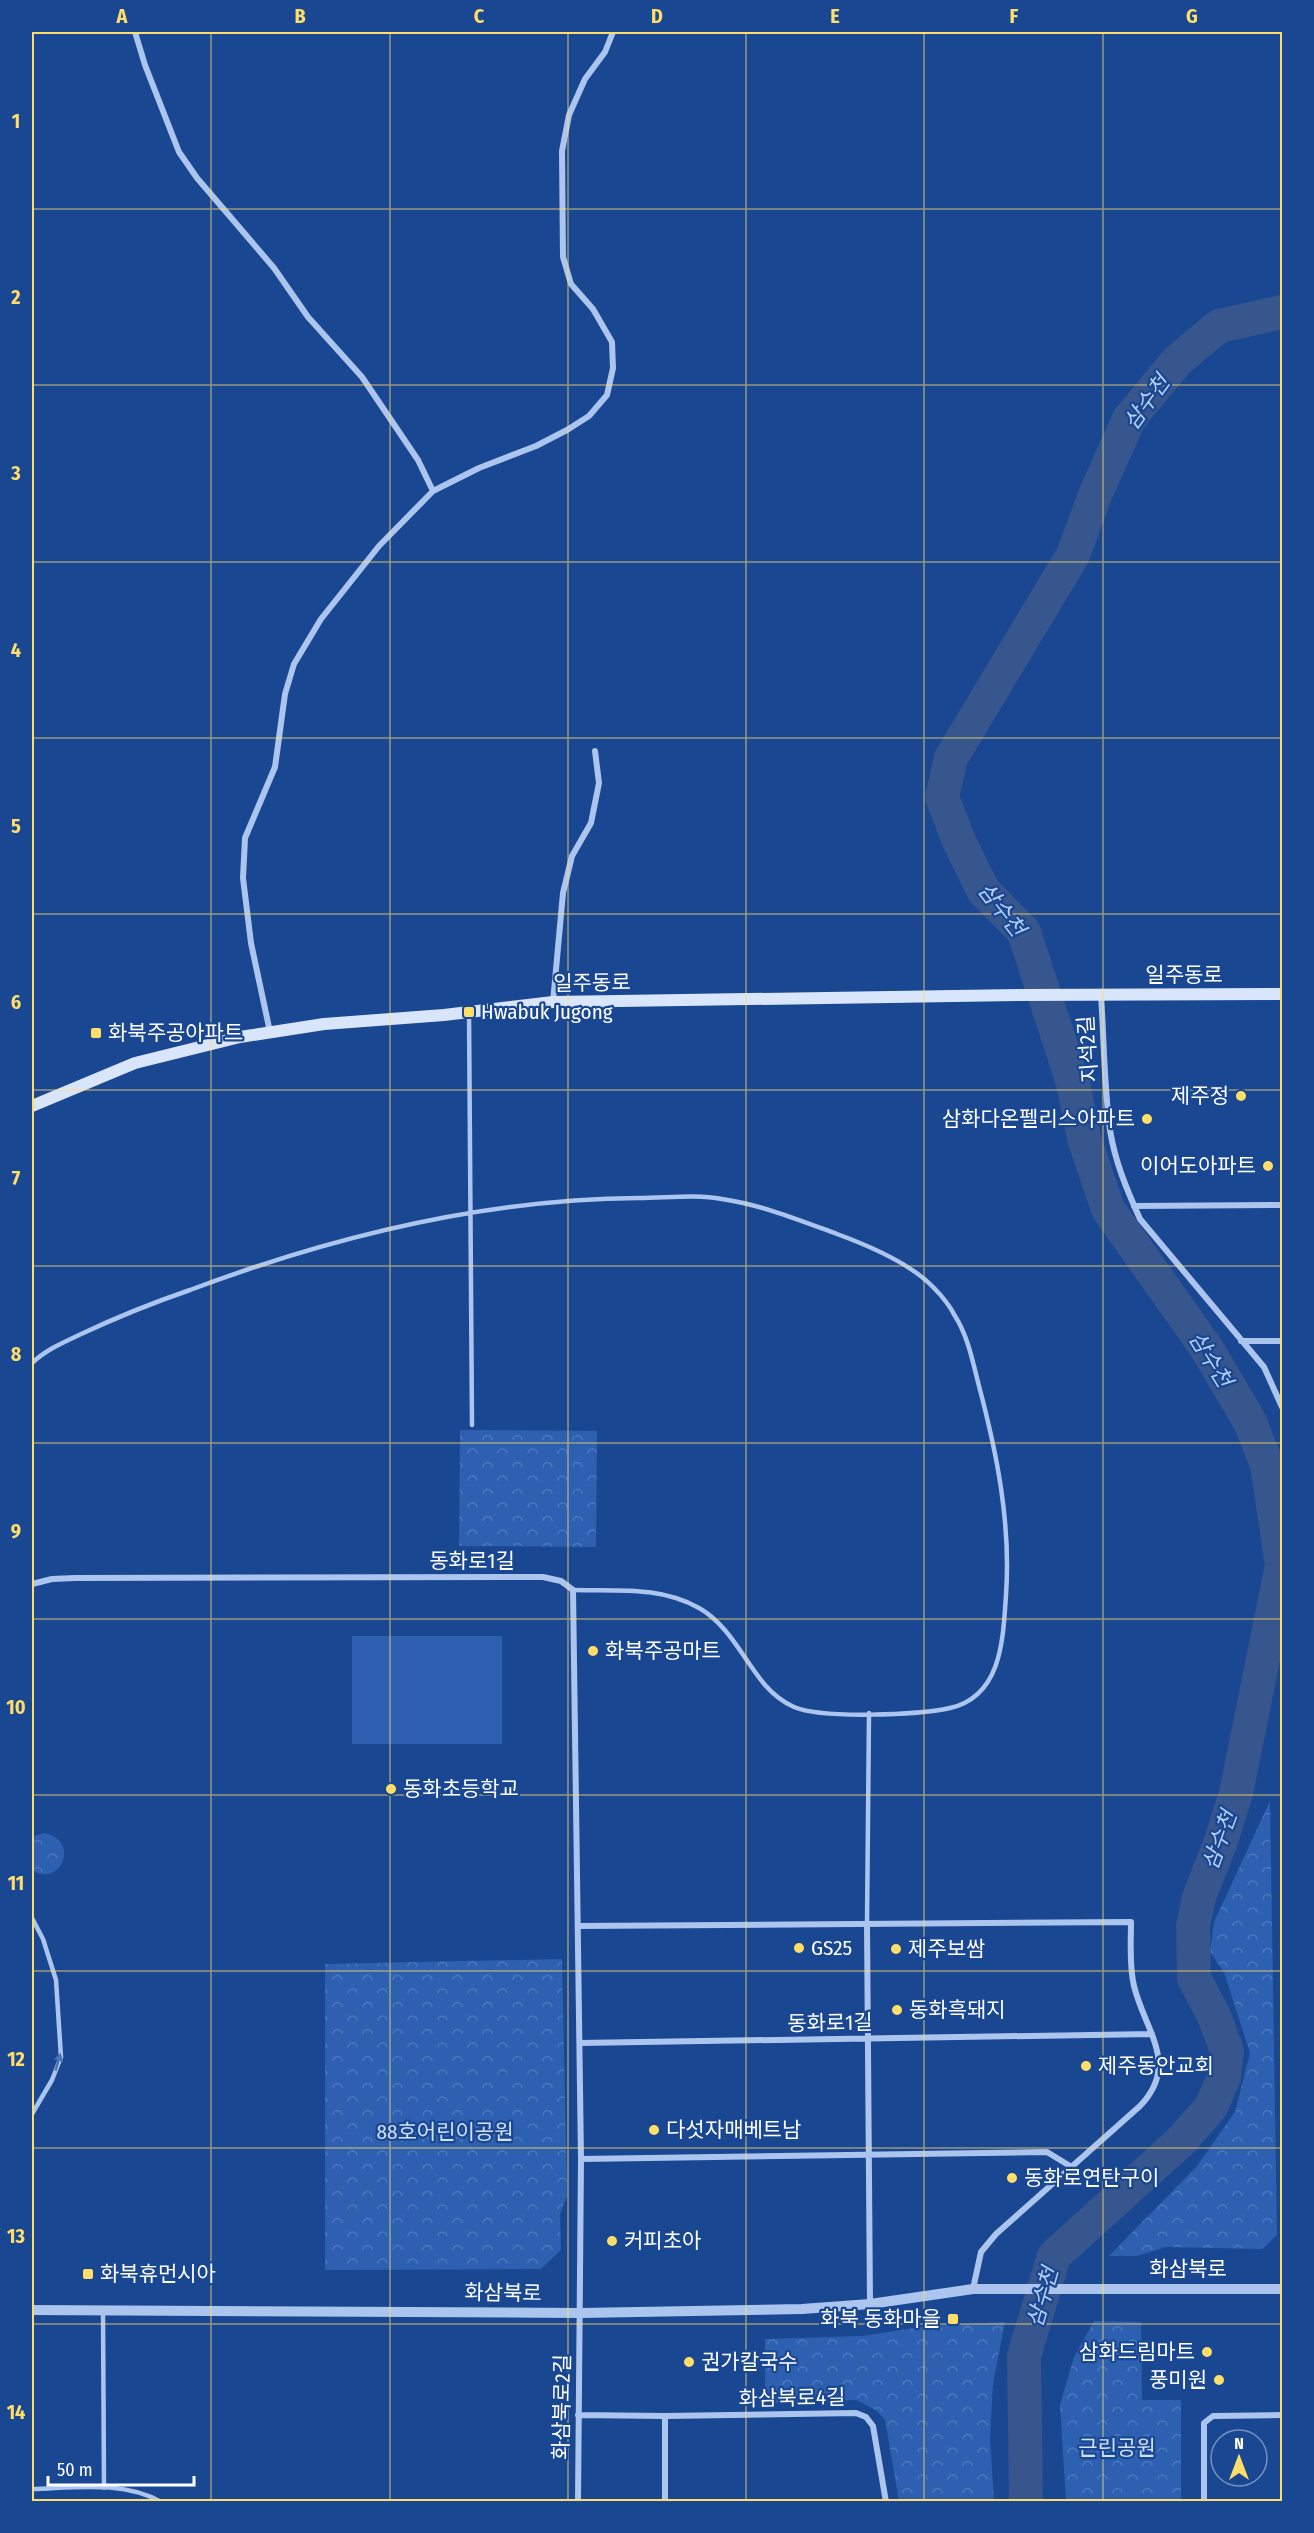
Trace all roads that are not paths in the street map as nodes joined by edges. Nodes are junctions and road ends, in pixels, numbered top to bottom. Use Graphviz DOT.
graph roads {
  1 [pos="135,32"];
  2 [pos="613,32"];
  3 [pos="433,491"];
  4 [pos="595,751"];
  5 [pos="1101,994"];
  6 [pos="1282,994"];
  7 [pos="553,1002"];
  8 [pos="469,1012"];
  9 [pos="270,1032"];
  10 [pos="32,1106"];
  11 [pos="1282,1205"];
  12 [pos="1134,1206"];
  13 [pos="470,1212"];
  14 [pos="1241,1341"];
  15 [pos="1282,1341"];
  16 [pos="32,1362"];
  17 [pos="1282,1407"];
  18 [pos="472,1425"];
  19 [pos="32,1584"];
  20 [pos="573,1590"];
  21 [pos="869,1713"];
  22 [pos="32,1918"];
  23 [pos="867,1924"];
  24 [pos="578,1926"];
  25 [pos="1152,2034"];
  26 [pos="868,2038"];
  27 [pos="580,2043"];
  28 [pos="32,2114"];
  29 [pos="869,2155"];
  30 [pos="581,2160"];
  31 [pos="1070,2166"];
  32 [pos="973,2289"];
  33 [pos="1282,2289"];
  34 [pos="870,2304"];
  35 [pos="32,2310"];
  36 [pos="103,2310"];
  37 [pos="581,2313"];
  38 [pos="578,2415"];
  39 [pos="1282,2415"];
  40 [pos="665,2416"];
  41 [pos="104,2488"];
  42 [pos="32,2489"];
  43 [pos="161,2502"];
  44 [pos="578,2502"];
  45 [pos="666,2502"];
  46 [pos="886,2502"];
  47 [pos="1204,2502"];
  1 -- 3 [label="street"];
  2 -- 3 [label="street"];
  3 -- 9 [label="street"];
  4 -- 7 [label="street"];
  5 -- 6 [label="main road, 일주동로"];
  5 -- 7 [label="main road, 일주동로"];
  5 -- 12 [label="street, 지석2길"];
  7 -- 8 [label="main road, 일주동로"];
  8 -- 9 [label="main road, 일주동로"];
  8 -- 13 [label="lane"];
  9 -- 10 [label="main road, 일주동로"];
  11 -- 12 [label="street"];
  12 -- 14 [label="street, 지석2길"];
  13 -- 16 [label="lane"];
  13 -- 18 [label="lane"];
  13 -- 21 [label="lane"];
  14 -- 15 [label="street"];
  14 -- 17 [label="street, 지석2길"];
  19 -- 20 [label="street, 동화로1길"];
  20 -- 21 [label="lane"];
  20 -- 24 [label="street"];
  21 -- 23 [label="lane"];
  28 -- 22 [label="lane, one-way"];
  23 -- 24 [label="street"];
  23 -- 25 [label="street"];
  23 -- 26 [label="street"];
  24 -- 27 [label="street"];
  25 -- 26 [label="street, 동화로1길"];
  25 -- 31 [label="street"];
  26 -- 27 [label="street, 동화로1길"];
  26 -- 29 [label="street"];
  27 -- 30 [label="street"];
  29 -- 30 [label="street"];
  29 -- 31 [label="street"];
  29 -- 34 [label="street"];
  30 -- 37 [label="street"];
  31 -- 32 [label="street"];
  32 -- 33 [label="street, 화삼북로"];
  32 -- 34 [label="street, 화삼북로"];
  34 -- 37 [label="street, 화삼북로"];
  35 -- 36 [label="street, 화삼북로"];
  36 -- 37 [label="street, 화삼북로"];
  36 -- 41 [label="lane"];
  37 -- 38 [label="street, 화삼북로2길"];
  38 -- 40 [label="street, 화삼북로4길"];
  38 -- 44 [label="street, 화삼북로2길"];
  39 -- 47 [label="street"];
  40 -- 45 [label="street"];
  40 -- 46 [label="street, 화삼북로4길"];
  41 -- 42 [label="lane"];
  41 -- 43 [label="lane"];
}
